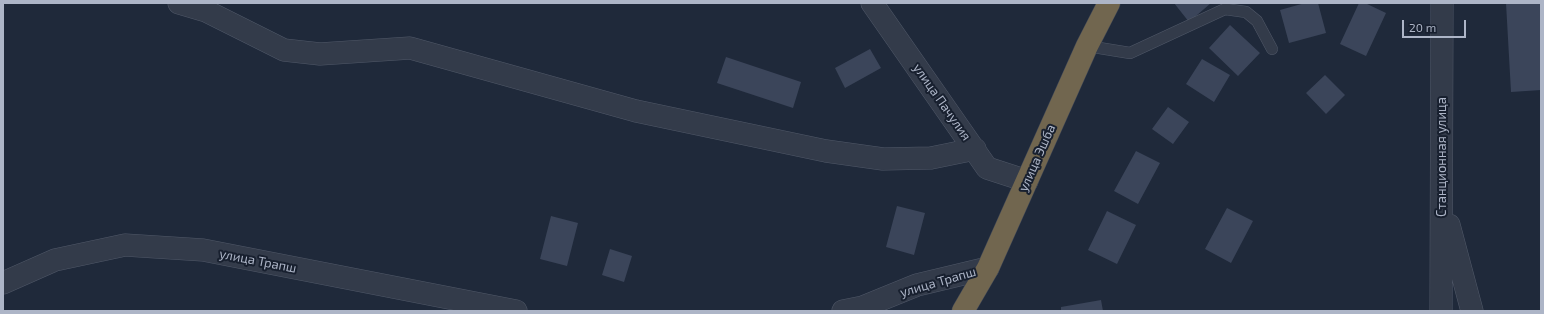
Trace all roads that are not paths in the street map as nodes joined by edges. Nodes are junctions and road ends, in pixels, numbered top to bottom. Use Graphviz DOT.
graph roads {
  1 [pos="179,3"];
  2 [pos="872,3"];
  3 [pos="1109,3"];
  4 [pos="1442,3"];
  5 [pos="1087,46"];
  6 [pos="1272,49"];
  7 [pos="974,149"];
  8 [pos="1027,181"];
  9 [pos="1442,201"];
  10 [pos="988,268"];
  11 [pos="3,283"];
  12 [pos="483,308"];
  13 [pos="516,311"];
  14 [pos="843,311"];
  15 [pos="963,311"];
  16 [pos="1441,311"];
  17 [pos="1472,311"];
  1 -- 7 [label="street"];
  2 -- 7 [label="street, улица Пачулия"];
  3 -- 5 [label="highway, улица Эшба"];
  4 -- 9 [label="street, Станционная улица"];
  5 -- 6 [label="lane"];
  5 -- 8 [label="highway, улица Эшба"];
  7 -- 8 [label="street, улица Пачулия"];
  8 -- 10 [label="highway, улица Эшба"];
  9 -- 16 [label="street, Станционная улица"];
  9 -- 17 [label="street"];
  10 -- 14 [label="street, улица Трапш"];
  10 -- 15 [label="highway, улица Эшба"];
  11 -- 12 [label="street, улица Трапш"];
  12 -- 13 [label="street, улица Трапш"];
}
